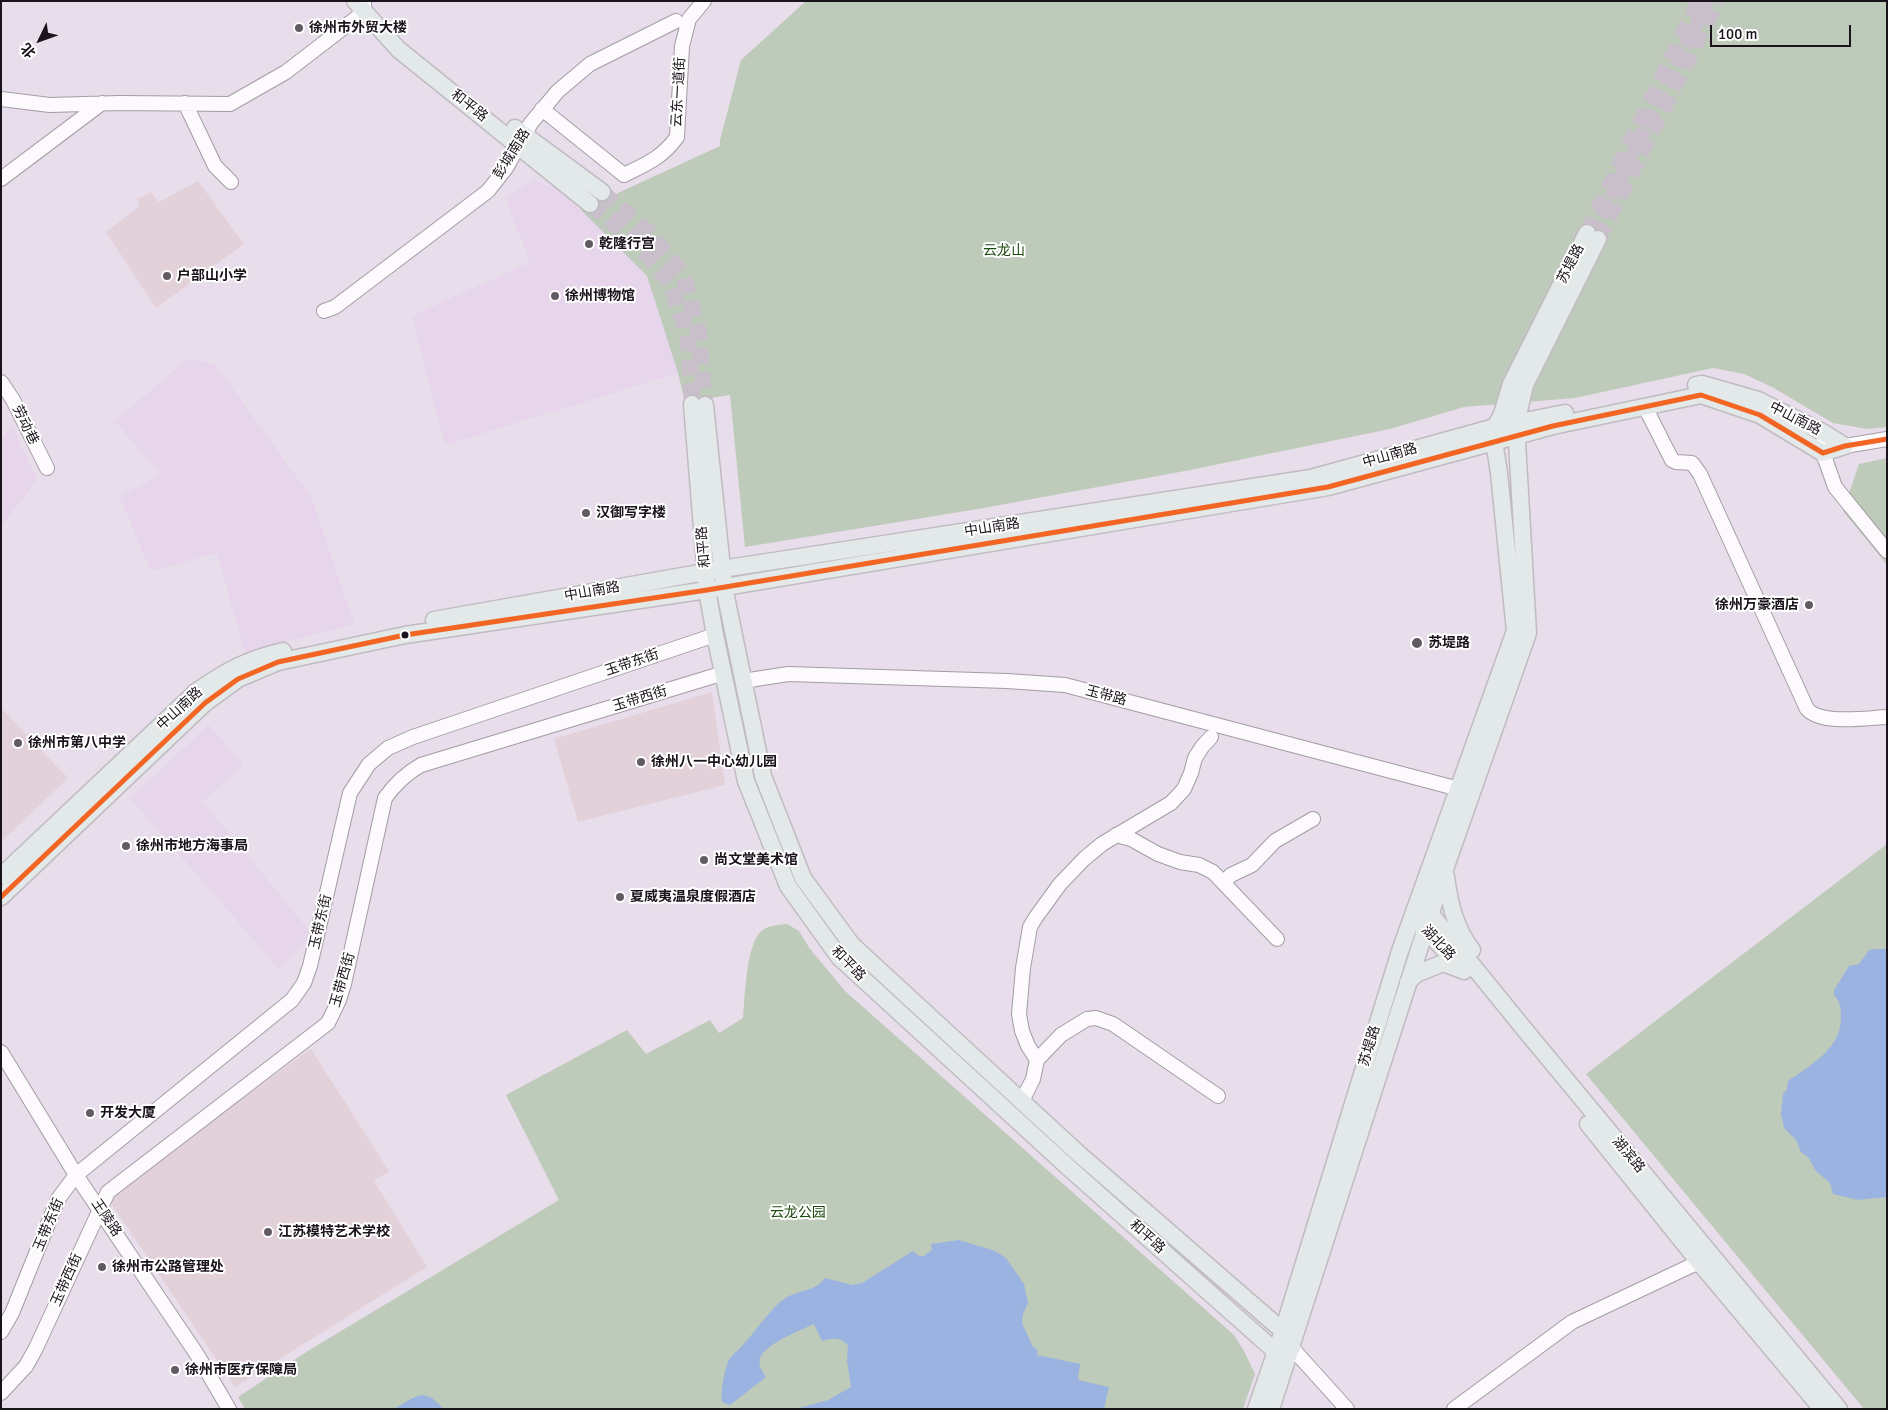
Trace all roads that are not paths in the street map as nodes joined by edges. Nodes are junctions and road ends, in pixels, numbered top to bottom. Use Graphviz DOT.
graph roads {
  1 [pos="704,1"];
  2 [pos="363,4"];
  3 [pos="676,21"];
  4 [pos="1,99"];
  5 [pos="102,103"];
  6 [pos="185,103"];
  7 [pos="542,109"];
  8 [pos="521,140"];
  9 [pos="1,179"];
  10 [pos="231,182"];
  11 [pos="602,192"];
  12 [pos="590,204"];
  13 [pos="324,311"];
  14 [pos="1,382"];
  15 [pos="698,404"];
  16 [pos="1644,407"];
  17 [pos="1516,430"];
  18 [pos="1824,433"];
  19 [pos="1494,434"];
  20 [pos="1887,439"];
  21 [pos="1845,446"];
  22 [pos="1823,453"];
  23 [pos="47,468"];
  24 [pos="1887,551"];
  25 [pos="714,571"];
  26 [pos="724,588"];
  27 [pos="707,590"];
  28 [pos="715,636"];
  29 [pos="724,673"];
  30 [pos="743,681"];
  31 [pos="1887,717"];
  32 [pos="1211,737"];
  33 [pos="1476,759"];
  34 [pos="1465,784"];
  35 [pos="1313,819"];
  36 [pos="1116,835"];
  37 [pos="1445,869"];
  38 [pos="1,876"];
  39 [pos="1224,882"];
  40 [pos="1,897"];
  41 [pos="1418,901"];
  42 [pos="1431,914"];
  43 [pos="1413,916"];
  44 [pos="1426,930"];
  45 [pos="1278,939"];
  46 [pos="1464,971"];
  47 [pos="1408,982"];
  48 [pos="1503,1004"];
  49 [pos="1,1052"];
  50 [pos="1037,1060"];
  51 [pos="1218,1096"];
  52 [pos="1022,1101"];
  53 [pos="79,1179"];
  54 [pos="97,1204"];
  55 [pos="1699,1262"];
  56 [pos="1283,1330"];
  57 [pos="1,1332"];
  58 [pos="1292,1348"];
  59 [pos="1275,1352"];
  60 [pos="1,1393"];
  61 [pos="229,1409"];
  62 [pos="1256,1409"];
  63 [pos="1271,1409"];
  64 [pos="1347,1409"];
  65 [pos="1454,1409"];
  66 [pos="1822,1409"];
  67 [pos="1839,1409"];
  1 -- 7 [label="street, 云东一道街"];
  2 -- 6 [label="street"];
  2 -- 8 [label="main road, 和平路"];
  3 -- 7 [label="street, 彭城南路"];
  4 -- 5 [label="street"];
  5 -- 6 [label="street"];
  5 -- 9 [label="street"];
  6 -- 10 [label="street"];
  7 -- 8 [label="street, 彭城南路"];
  8 -- 11 [label="main road, 和平路"];
  8 -- 12 [label="main road, 和平路"];
  8 -- 13 [label="street, 彭城南路"];
  14 -- 23 [label="street, 劳动巷"];
  15 -- 25 [label="main road, 和平路"];
  16 -- 17 [label="main road, 中山南路"];
  16 -- 22 [label="main road, 中山南路"];
  16 -- 31 [label="street"];
  17 -- 18 [label="main road, 中山南路"];
  17 -- 19 [label="main road, 中山南路"];
  17 -- 19 [label="main road, 苏堤路"];
  17 -- 33 [label="main road, 苏堤路"];
  18 -- 21 [label="main road, 中山南路"];
  18 -- 22 [label="street"];
  19 -- 25 [label="main road, 中山南路"];
  19 -- 26 [label="main road, 中山南路"];
  19 -- 33 [label="main road, 苏堤路"];
  20 -- 21 [label="street"];
  21 -- 22 [label="main road, 中山南路"];
  22 -- 24 [label="street"];
  25 -- 26 [label="main road, 和平路"];
  25 -- 27 [label="main road, 和平路"];
  25 -- 38 [label="main road, 中山南路"];
  26 -- 27 [label="main road, 中山南路"];
  26 -- 30 [label="main road, 和平路"];
  27 -- 28 [label="main road, 和平路"];
  27 -- 40 [label="main road, 中山南路"];
  28 -- 29 [label="main road, 和平路"];
  28 -- 53 [label="street, 玉带东街"];
  29 -- 54 [label="street, 玉带西街"];
  29 -- 59 [label="main road, 和平路"];
  30 -- 34 [label="street, 玉带路"];
  30 -- 52 [label="main road, 和平路"];
  32 -- 36 [label="street"];
  33 -- 34 [label="main road, 苏堤路"];
  34 -- 37 [label="main road, 苏堤路"];
  34 -- 41 [label="main road, 苏堤路"];
  35 -- 39 [label="street"];
  36 -- 39 [label="street"];
  36 -- 50 [label="street"];
  37 -- 42 [label="main road, 苏堤路"];
  37 -- 48 [label="main road"];
  39 -- 45 [label="street"];
  41 -- 42 [label="main road, 湖滨路"];
  41 -- 43 [label="main road, 苏堤路"];
  42 -- 44 [label="main road, 苏堤路"];
  42 -- 48 [label="main road, 湖滨路"];
  43 -- 44 [label="main road, 湖北路"];
  43 -- 56 [label="main road, 苏堤路"];
  44 -- 46 [label="main road, 湖北路"];
  44 -- 47 [label="main road, 苏堤路"];
  46 -- 47 [label="main road"];
  46 -- 55 [label="main road, 湖滨路"];
  47 -- 58 [label="main road, 苏堤路"];
  48 -- 67 [label="main road, 湖滨路"];
  49 -- 53 [label="street, 王陵路"];
  50 -- 51 [label="street"];
  50 -- 52 [label="street"];
  52 -- 56 [label="main road, 和平路"];
  53 -- 54 [label="street, 王陵路"];
  53 -- 57 [label="street, 玉带东街"];
  54 -- 60 [label="street, 玉带西街"];
  54 -- 61 [label="street, 王陵路"];
  55 -- 65 [label="street"];
  55 -- 66 [label="main road, 湖滨路"];
  56 -- 58 [label="main road, 和平路"];
  56 -- 59 [label="main road, 苏堤路"];
  58 -- 59 [label="main road"];
  58 -- 63 [label="main road, 苏堤路"];
  58 -- 64 [label="street, 和平路"];
  59 -- 62 [label="main road, 苏堤路"];
}
